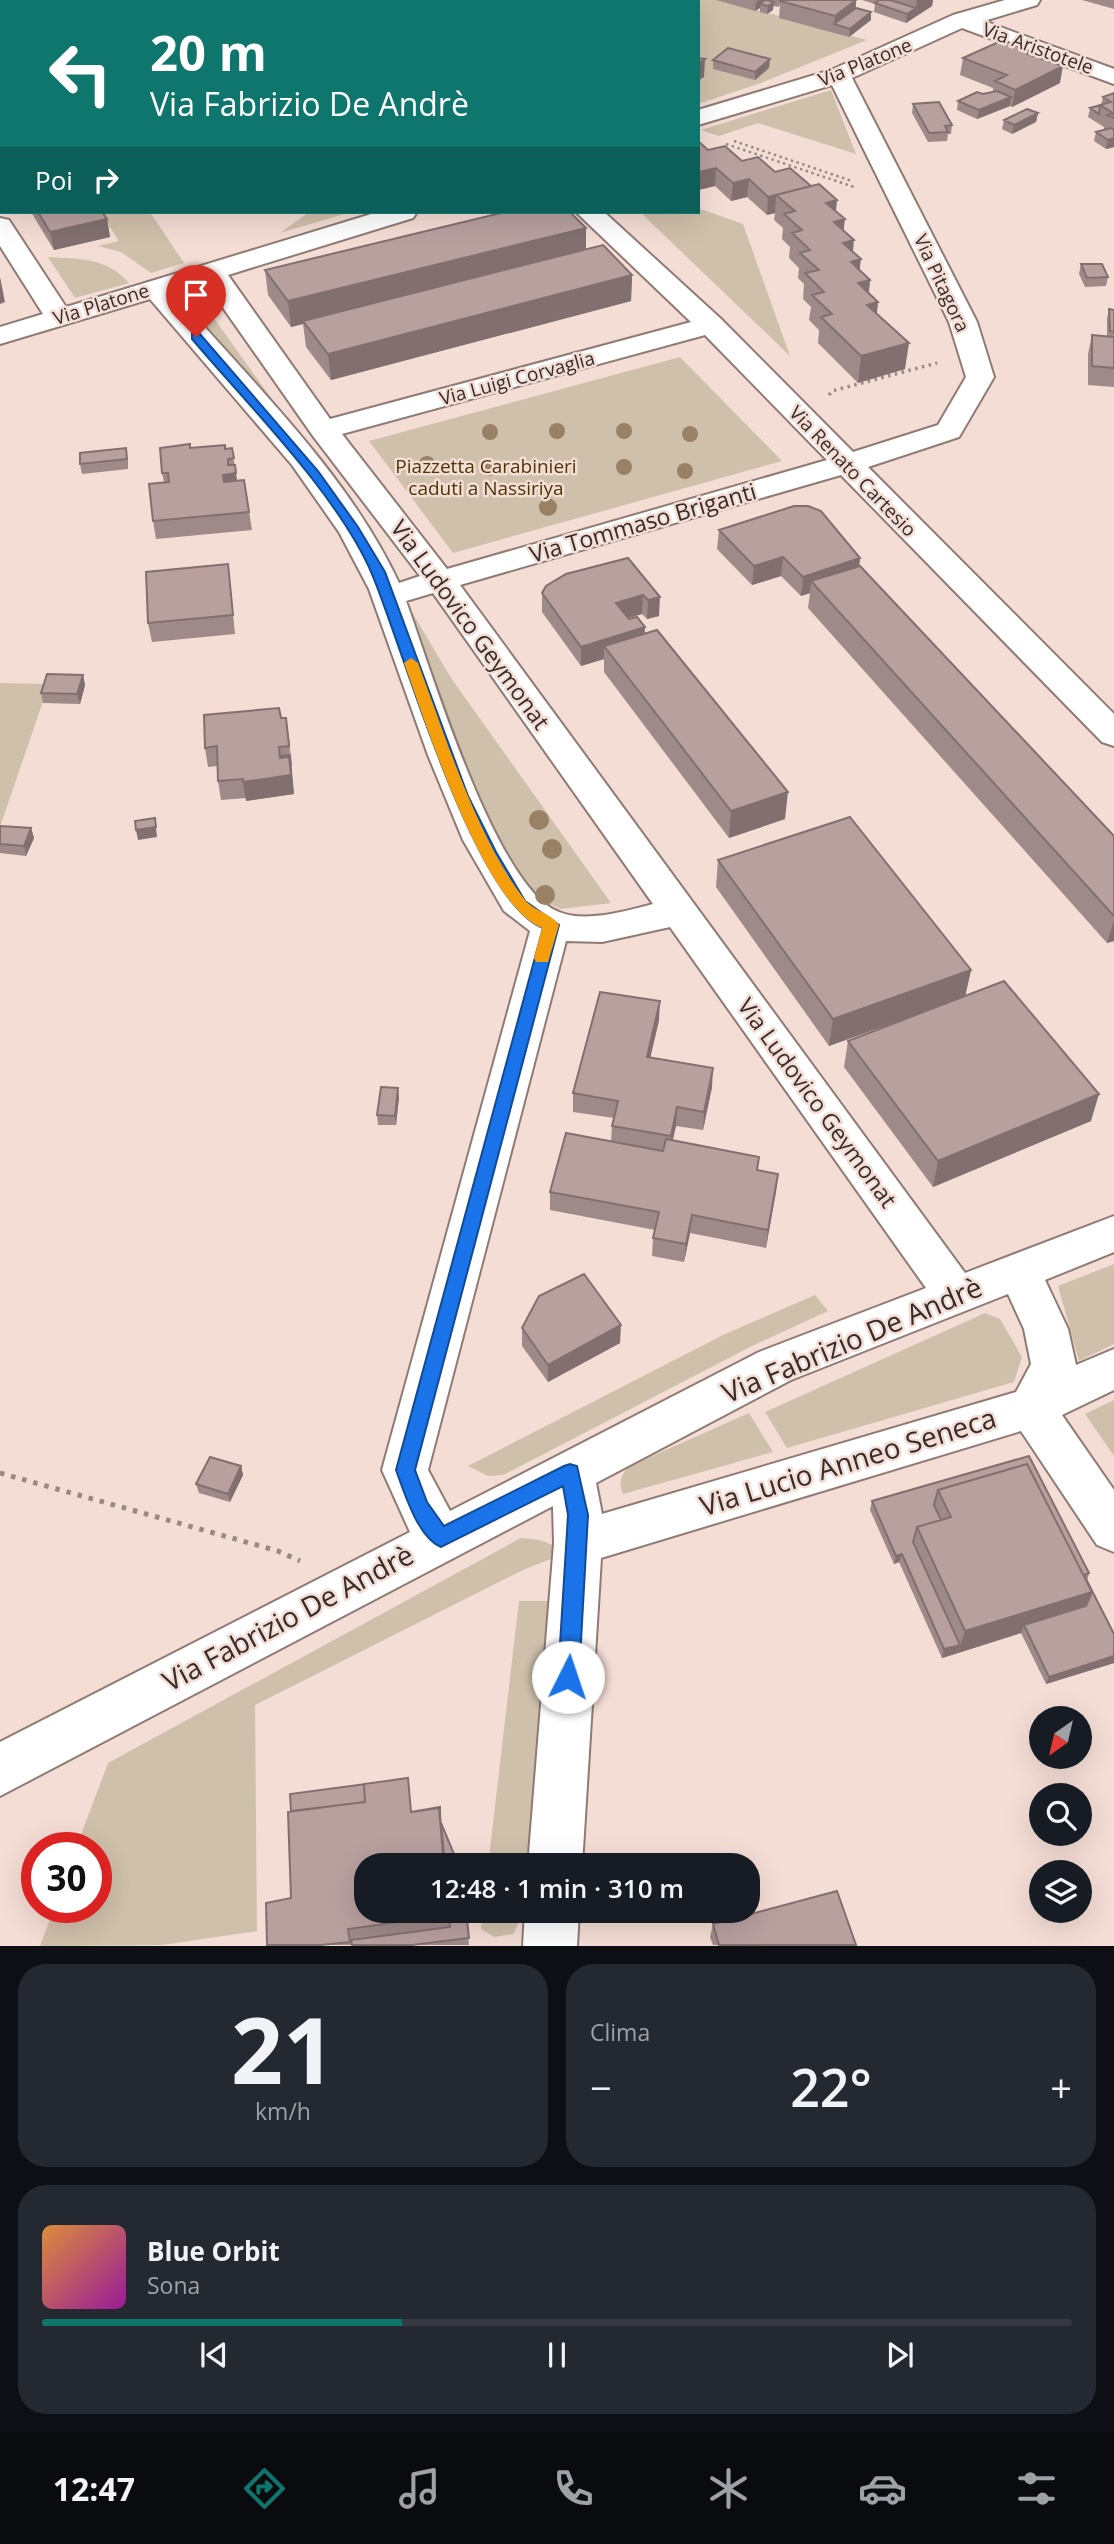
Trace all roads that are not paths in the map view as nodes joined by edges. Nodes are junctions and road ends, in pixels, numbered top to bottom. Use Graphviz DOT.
graph roads {
  1 [pos="1029,0"];
  2 [pos="961,20"];
  3 [pos="839,75"];
  4 [pos="1114,76"];
  5 [pos="700,117"];
  6 [pos="398,214"];
  7 [pos="591,214"];
  8 [pos="0,226"];
  9 [pos="212,272"];
  10 [pos="155,287"];
  11 [pos="59,317"];
  12 [pos="711,326"];
  13 [pos="0,336"];
  14 [pos="323,430"];
  15 [pos="845,464"];
  16 [pos="441,582"];
  17 [pos="388,596"];
  18 [pos="1114,734"];
  19 [pos="678,911"];
  20 [pos="551,925"];
  21 [pos="1114,1234"];
  22 [pos="1019,1270"];
  23 [pos="956,1295"];
  24 [pos="1114,1369"];
  25 [pos="1031,1408"];
  26 [pos="570,1472"];
  27 [pos="1114,1530"];
  28 [pos="441,1538"];
  29 [pos="578,1543"];
  30 [pos="0,1770"];
  31 [pos="556,1853"];
  32 [pos="551,1923"];
  33 [pos="550,1945"];
  1 -- 2 [label="street, Via Platone"];
  2 -- 3 [label="street, Via Platone"];
  2 -- 4 [label="street, Via Aristotele"];
  3 -- 5 [label="street, Via Platone"];
  3 -- 15 [label="street, Via Pitagora"];
  6 -- 9 [label="street, Via Platone"];
  7 -- 12 [label="street, Via Renato Cartesio"];
  8 -- 11 [label="street"];
  9 -- 10 [label="street, Via Platone"];
  9 -- 14 [label="street, Via Ludovico Geymonat"];
  10 -- 11 [label="street, Via Platone"];
  10 -- 17 [label="street, Via Ludovico Geymonat"];
  11 -- 13 [label="street, Via Platone"];
  12 -- 14 [label="street, Via Luigi Corvaglia"];
  12 -- 15 [label="street, Via Renato Cartesio"];
  14 -- 16 [label="street, Via Ludovico Geymonat"];
  15 -- 16 [label="street, Via Tommaso Briganti"];
  15 -- 18 [label="street, Via Renato Cartesio"];
  16 -- 17 [label="street, Via Tommaso Briganti"];
  16 -- 19 [label="street, Via Ludovico Geymonat"];
  17 -- 20 [label="street, Via Ludovico Geymonat"];
  19 -- 20 [label="street, Via Ludovico Geymonat"];
  19 -- 23 [label="street, Via Ludovico Geymonat"];
  20 -- 28 [label="street"];
  21 -- 22 [label="street, Via Fabrizio De Andrè"];
  22 -- 23 [label="street, Via Fabrizio De Andrè"];
  22 -- 25 [label="street"];
  23 -- 26 [label="street, Via Fabrizio De Andrè"];
  24 -- 25 [label="street, Via Lucio Anneo Seneca"];
  25 -- 27 [label="street"];
  25 -- 29 [label="street, Via Lucio Anneo Seneca"];
  26 -- 28 [label="street, Via Fabrizio De Andrè"];
  26 -- 29 [label="street"];
  28 -- 30 [label="street, Via Fabrizio De Andrè"];
  29 -- 31 [label="street"];
  32 -- 33 [label="street"];
}
